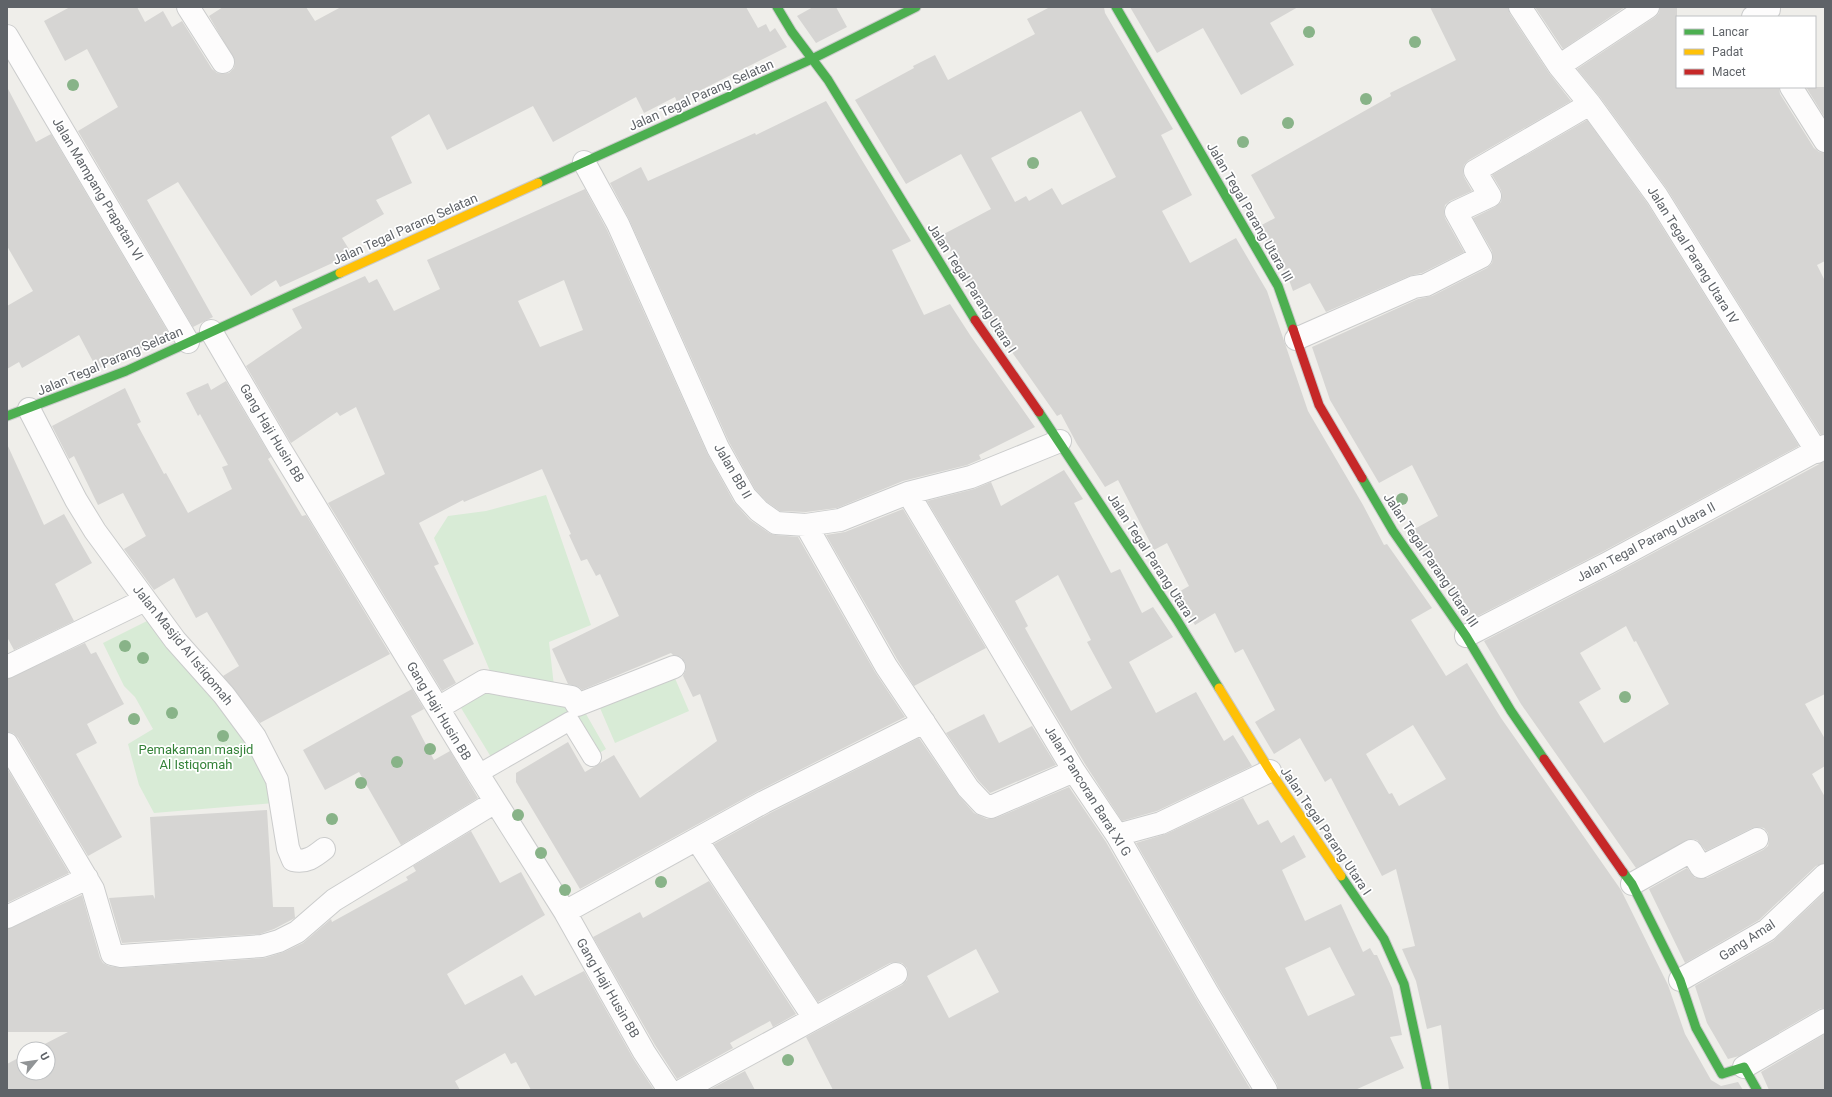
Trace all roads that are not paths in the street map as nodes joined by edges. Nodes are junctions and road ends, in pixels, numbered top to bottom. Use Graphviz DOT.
graph roads {
  1 [pos="188,7"];
  2 [pos="777,7"];
  3 [pos="916,7"];
  4 [pos="1116,7"];
  5 [pos="1520,7"];
  6 [pos="1648,7"];
  7 [pos="1769,7"];
  8 [pos="1756,16"];
  9 [pos="7,36"];
  10 [pos="812,59"];
  11 [pos="223,62"];
  12 [pos="1559,66"];
  13 [pos="1792,88"];
  14 [pos="1590,104"];
  15 [pos="1825,141"];
  16 [pos="584,162"];
  17 [pos="211,331"];
  18 [pos="1296,339"];
  19 [pos="188,342"];
  20 [pos="30,409"];
  21 [pos="7,416"];
  22 [pos="1060,441"];
  23 [pos="1821,449"];
  24 [pos="908,493"];
  25 [pos="806,525"];
  26 [pos="145,600"];
  27 [pos="1466,636"];
  28 [pos="7,667"];
  29 [pos="674,667"];
  30 [pos="438,708"];
  31 [pos="924,722"];
  32 [pos="7,744"];
  33 [pos="592,757"];
  34 [pos="1074,771"];
  35 [pos="1270,771"];
  36 [pos="478,774"];
  37 [pos="495,802"];
  38 [pos="1117,835"];
  39 [pos="1757,839"];
  40 [pos="697,840"];
  41 [pos="324,849"];
  42 [pos="1825,875"];
  43 [pos="87,878"];
  44 [pos="1632,884"];
  45 [pos="565,912"];
  46 [pos="7,917"];
  47 [pos="896,974"];
  48 [pos="1680,980"];
  49 [pos="814,1018"];
  50 [pos="1825,1020"];
  51 [pos="1744,1067"];
  52 [pos="669,1090"];
  53 [pos="684,1090"];
  54 [pos="1266,1090"];
  55 [pos="1427,1090"];
  56 [pos="1757,1090"];
  1 -- 11 [label="street"];
  2 -- 10 [label="street, Jalan Tegal Parang Utara I"];
  3 -- 10 [label="street, Jalan Tegal Parang Selatan"];
  4 -- 18 [label="street, Jalan Tegal Parang Utara III"];
  5 -- 12 [label="street, Jalan Tegal Parang Utara IV"];
  6 -- 12 [label="street"];
  7 -- 8 [label="street"];
  9 -- 19 [label="street, Jalan Mampang Prapatan VI"];
  10 -- 16 [label="street, Jalan Tegal Parang Selatan"];
  10 -- 22 [label="street, Jalan Tegal Parang Utara I"];
  12 -- 14 [label="street, Jalan Tegal Parang Utara IV"];
  13 -- 15 [label="street"];
  14 -- 18 [label="street"];
  14 -- 23 [label="street, Jalan Tegal Parang Utara IV"];
  16 -- 17 [label="street, Jalan Tegal Parang Selatan"];
  16 -- 25 [label="street, Jalan BB II"];
  17 -- 19 [label="street, Jalan Tegal Parang Selatan"];
  17 -- 30 [label="street, Gang Haji Husin BB"];
  18 -- 27 [label="street, Jalan Tegal Parang Utara III"];
  19 -- 20 [label="street, Jalan Tegal Parang Selatan"];
  20 -- 21 [label="street, Jalan Tegal Parang Selatan"];
  20 -- 26 [label="street, Jalan Masjid Al Istiqomah"];
  22 -- 24 [label="street, Jalan BB II"];
  22 -- 35 [label="street, Jalan Tegal Parang Utara I"];
  23 -- 27 [label="street, Jalan Tegal Parang Utara II"];
  24 -- 25 [label="street, Jalan BB II"];
  24 -- 34 [label="street, Jalan Pancoran Barat XI G"];
  25 -- 31 [label="street"];
  26 -- 28 [label="street"];
  26 -- 41 [label="street, Jalan Masjid Al Istiqomah"];
  27 -- 44 [label="street, Jalan Tegal Parang Utara III"];
  29 -- 30 [label="street"];
  30 -- 36 [label="street, Gang Haji Husin BB"];
  31 -- 34 [label="street"];
  31 -- 40 [label="street"];
  32 -- 43 [label="street"];
  33 -- 36 [label="lane"];
  34 -- 38 [label="street, Jalan Pancoran Barat XI G"];
  35 -- 38 [label="street"];
  35 -- 55 [label="street, Jalan Tegal Parang Utara I"];
  36 -- 37 [label="street, Gang Haji Husin BB"];
  37 -- 43 [label="street"];
  37 -- 45 [label="street, Gang Haji Husin BB"];
  38 -- 54 [label="street, Jalan Pancoran Barat XI G"];
  39 -- 44 [label="street"];
  40 -- 45 [label="street"];
  40 -- 49 [label="street"];
  42 -- 48 [label="street, Gang Amal"];
  43 -- 46 [label="street"];
  44 -- 48 [label="street, Jalan Tegal Parang Utara III"];
  45 -- 52 [label="street, Gang Haji Husin BB"];
  47 -- 49 [label="street"];
  48 -- 51 [label="street, Jalan Tegal Parang Utara III"];
  49 -- 53 [label="street"];
  50 -- 51 [label="street"];
  51 -- 56 [label="street"];
}
